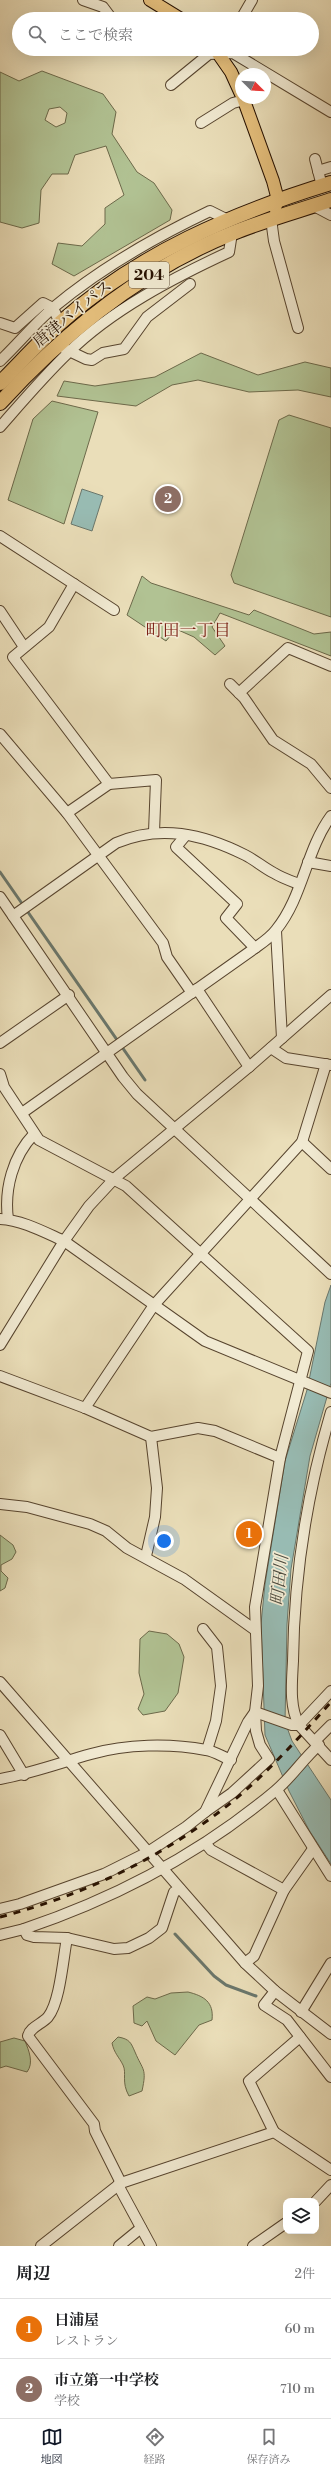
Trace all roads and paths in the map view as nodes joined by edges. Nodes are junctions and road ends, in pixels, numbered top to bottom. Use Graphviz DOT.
graph roads {
  1 [pos="83,0"];
  2 [pos="150,0"];
  3 [pos="252,0"];
  4 [pos="107,12"];
  5 [pos="170,12"];
  6 [pos="245,12"];
  7 [pos="207,56"];
  8 [pos="222,56"];
  9 [pos="238,56"];
  10 [pos="235,81"];
  11 [pos="171,85"];
  12 [pos="235,102"];
  13 [pos="244,104"];
  14 [pos="331,112"];
  15 [pos="201,123"];
  16 [pos="315,159"];
  17 [pos="331,167"];
  18 [pos="318,171"];
  19 [pos="326,185"];
  20 [pos="278,200"];
  21 [pos="331,200"];
  22 [pos="314,206"];
  23 [pos="331,215"];
  24 [pos="226,219"];
  25 [pos="271,219"];
  26 [pos="190,284"];
  27 [pos="53,308"];
  28 [pos="0,323"];
  29 [pos="60,323"];
  30 [pos="298,328"];
  31 [pos="63,348"];
  32 [pos="0,361"];
  33 [pos="0,383"];
  34 [pos="0,403"];
  35 [pos="0,427"];
  36 [pos="0,536"];
  37 [pos="74,584"];
  38 [pos="114,610"];
  39 [pos="0,611"];
  40 [pos="24,647"];
  41 [pos="331,666"];
  42 [pos="230,684"];
  43 [pos="239,692"];
  44 [pos="0,734"];
  45 [pos="109,784"];
  46 [pos="331,788"];
  47 [pos="67,813"];
  48 [pos="331,816"];
  49 [pos="154,832"];
  50 [pos="186,835"];
  51 [pos="100,854"];
  52 [pos="308,862"];
  53 [pos="331,866"];
  54 [pos="299,884"];
  55 [pos="0,897"];
  56 [pos="14,916"];
  57 [pos="276,931"];
  58 [pos="255,948"];
  59 [pos="194,991"];
  60 [pos="69,995"];
  61 [pos="331,995"];
  62 [pos="282,1038"];
  63 [pos="0,1043"];
  64 [pos="271,1048"];
  65 [pos="107,1053"];
  66 [pos="328,1065"];
  67 [pos="250,1067"];
  68 [pos="0,1074"];
  69 [pos="22,1114"];
  70 [pos="173,1129"];
  71 [pos="34,1134"];
  72 [pos="302,1142"];
  73 [pos="331,1169"];
  74 [pos="115,1178"];
  75 [pos="249,1199"];
  76 [pos="4,1219"];
  77 [pos="64,1241"];
  78 [pos="200,1252"];
  79 [pos="329,1273"];
  80 [pos="154,1305"];
  81 [pos="0,1345"];
  82 [pos="0,1376"];
  83 [pos="301,1380"];
  84 [pos="331,1393"];
  85 [pos="85,1408"];
  86 [pos="331,1412"];
  87 [pos="151,1437"];
  88 [pos="280,1458"];
  89 [pos="0,1504"];
  90 [pos="146,1556"];
  91 [pos="203,1629"];
  92 [pos="255,1630"];
  93 [pos="0,1682"];
  94 [pos="331,1691"];
  95 [pos="255,1712"];
  96 [pos="295,1725"];
  97 [pos="331,1725"];
  98 [pos="0,1736"];
  99 [pos="317,1743"];
  100 [pos="207,1750"];
  101 [pos="231,1760"];
  102 [pos="331,1760"];
  103 [pos="69,1762"];
  104 [pos="24,1775"];
  105 [pos="0,1779"];
  106 [pos="278,1788"];
  107 [pos="205,1812"];
  108 [pos="206,1844"];
  109 [pos="313,1849"];
  110 [pos="148,1852"];
  111 [pos="164,1869"];
  112 [pos="331,1876"];
  113 [pos="180,1889"];
  114 [pos="284,1890"];
  115 [pos="0,1909"];
  116 [pos="24,1929"];
  117 [pos="0,1935"];
  118 [pos="67,1938"];
  119 [pos="245,1963"];
  120 [pos="331,1963"];
  121 [pos="274,1991"];
  122 [pos="300,2012"];
  123 [pos="331,2034"];
  124 [pos="300,2037"];
  125 [pos="331,2077"];
  126 [pos="274,2132"];
  127 [pos="331,2170"];
  128 [pos="119,2184"];
  129 [pos="331,2185"];
  130 [pos="319,2198"];
  131 [pos="283,2224"];
  132 [pos="141,2228"];
  133 [pos="41,2246"];
  134 [pos="119,2246"];
  135 [pos="151,2246"];
  136 [pos="253,2246"];
  1 -- 4 [label="street"];
  2 -- 5 [label="main road"];
  3 -- 6 [label="street"];
  7 -- 11 [label="street"];
  8 -- 10 [label="main road"];
  9 -- 14 [label="street"];
  12 -- 15 [label="street"];
  13 -- 20 [label="main road"];
  16 -- 18 [label="street"];
  17 -- 18 [label="street"];
  18 -- 19 [label="street"];
  19 -- 20 [label="highway, 唐津バイパス / 204"];
  20 -- 24 [label="highway, 唐津バイパス / 204"];
  20 -- 25 [label="main road"];
  21 -- 22 [label="highway, 唐津バイパス / 204"];
  22 -- 23 [label="street"];
  22 -- 25 [label="highway, 唐津バイパス / 204"];
  24 -- 27 [label="street"];
  24 -- 29 [label="highway, 唐津バイパス / 204"];
  25 -- 30 [label="street"];
  25 -- 31 [label="highway, 唐津バイパス / 204"];
  26 -- 31 [label="street"];
  27 -- 28 [label="street"];
  27 -- 29 [label="street"];
  27 -- 32 [label="street"];
  29 -- 33 [label="highway, 唐津バイパス / 204"];
  31 -- 34 [label="highway, 唐津バイパス / 204"];
  31 -- 35 [label="street"];
  36 -- 37 [label="street"];
  37 -- 38 [label="street"];
  37 -- 40 [label="street"];
  39 -- 40 [label="street"];
  40 -- 45 [label="street"];
  41 -- 43 [label="street"];
  42 -- 43 [label="street"];
  43 -- 46 [label="street"];
  44 -- 47 [label="street"];
  45 -- 47 [label="street"];
  45 -- 49 [label="street"];
  47 -- 51 [label="street"];
  48 -- 52 [label="street"];
  49 -- 50 [label="street"];
  49 -- 51 [label="street"];
  50 -- 54 [label="street"];
  50 -- 58 [label="street"];
  51 -- 56 [label="street"];
  51 -- 59 [label="street"];
  52 -- 53 [label="street"];
  52 -- 54 [label="street"];
  54 -- 57 [label="street"];
  55 -- 56 [label="street"];
  56 -- 60 [label="street"];
  57 -- 58 [label="street"];
  57 -- 62 [label="street"];
  58 -- 59 [label="street"];
  59 -- 65 [label="street"];
  59 -- 67 [label="street"];
  60 -- 63 [label="street"];
  60 -- 65 [label="street"];
  61 -- 62 [label="street"];
  62 -- 64 [label="street"];
  64 -- 66 [label="street"];
  64 -- 67 [label="street"];
  65 -- 69 [label="street"];
  65 -- 70 [label="street"];
  66 -- 72 [label="street"];
  67 -- 70 [label="street"];
  68 -- 69 [label="street"];
  69 -- 71 [label="street"];
  70 -- 74 [label="street"];
  70 -- 75 [label="street"];
  71 -- 74 [label="street"];
  71 -- 76 [label="street"];
  72 -- 73 [label="street"];
  72 -- 75 [label="street"];
  74 -- 77 [label="street"];
  74 -- 78 [label="street"];
  75 -- 78 [label="street"];
  75 -- 79 [label="street"];
  76 -- 77 [label="street"];
  77 -- 80 [label="street"];
  77 -- 81 [label="street"];
  78 -- 80 [label="street"];
  78 -- 83 [label="street"];
  80 -- 83 [label="street"];
  80 -- 85 [label="street"];
  82 -- 85 [label="street"];
  83 -- 84 [label="street"];
  83 -- 88 [label="street"];
  85 -- 87 [label="street"];
  86 -- 96 [label="street"];
  87 -- 88 [label="street"];
  87 -- 90 [label="street"];
  88 -- 92 [label="street"];
  89 -- 90 [label="street"];
  90 -- 92 [label="street"];
  91 -- 100 [label="street"];
  92 -- 95 [label="street"];
  93 -- 103 [label="street"];
  94 -- 96 [label="street"];
  95 -- 96 [label="street"];
  95 -- 101 [label="street"];
  95 -- 107 [label="street"];
  96 -- 99 [label="street"];
  97 -- 99 [label="street"];
  98 -- 104 [label="street"];
  99 -- 102 [label="street"];
  99 -- 106 [label="street"];
  100 -- 101 [label="street"];
  100 -- 103 [label="street"];
  101 -- 107 [label="street"];
  103 -- 104 [label="street"];
  103 -- 110 [label="street"];
  104 -- 105 [label="street"];
  106 -- 108 [label="street"];
  106 -- 109 [label="street"];
  107 -- 110 [label="street"];
  108 -- 111 [label="street"];
  108 -- 114 [label="street"];
  109 -- 112 [label="street"];
  109 -- 114 [label="street"];
  110 -- 111 [label="street"];
  110 -- 115 [label="street"];
  111 -- 113 [label="street"];
  111 -- 116 [label="street"];
  113 -- 118 [label="street"];
  113 -- 119 [label="street"];
  114 -- 119 [label="street"];
  116 -- 117 [label="street"];
  116 -- 118 [label="street"];
  118 -- 128 [label="street"];
  119 -- 121 [label="street"];
  120 -- 122 [label="street"];
  121 -- 122 [label="street"];
  121 -- 124 [label="street"];
  122 -- 123 [label="street"];
  124 -- 125 [label="street"];
  124 -- 126 [label="street"];
  126 -- 127 [label="street"];
  126 -- 128 [label="street"];
  128 -- 132 [label="street"];
  128 -- 133 [label="street"];
  129 -- 130 [label="street"];
  131 -- 136 [label="street"];
  132 -- 134 [label="street"];
  132 -- 135 [label="street"];
}
